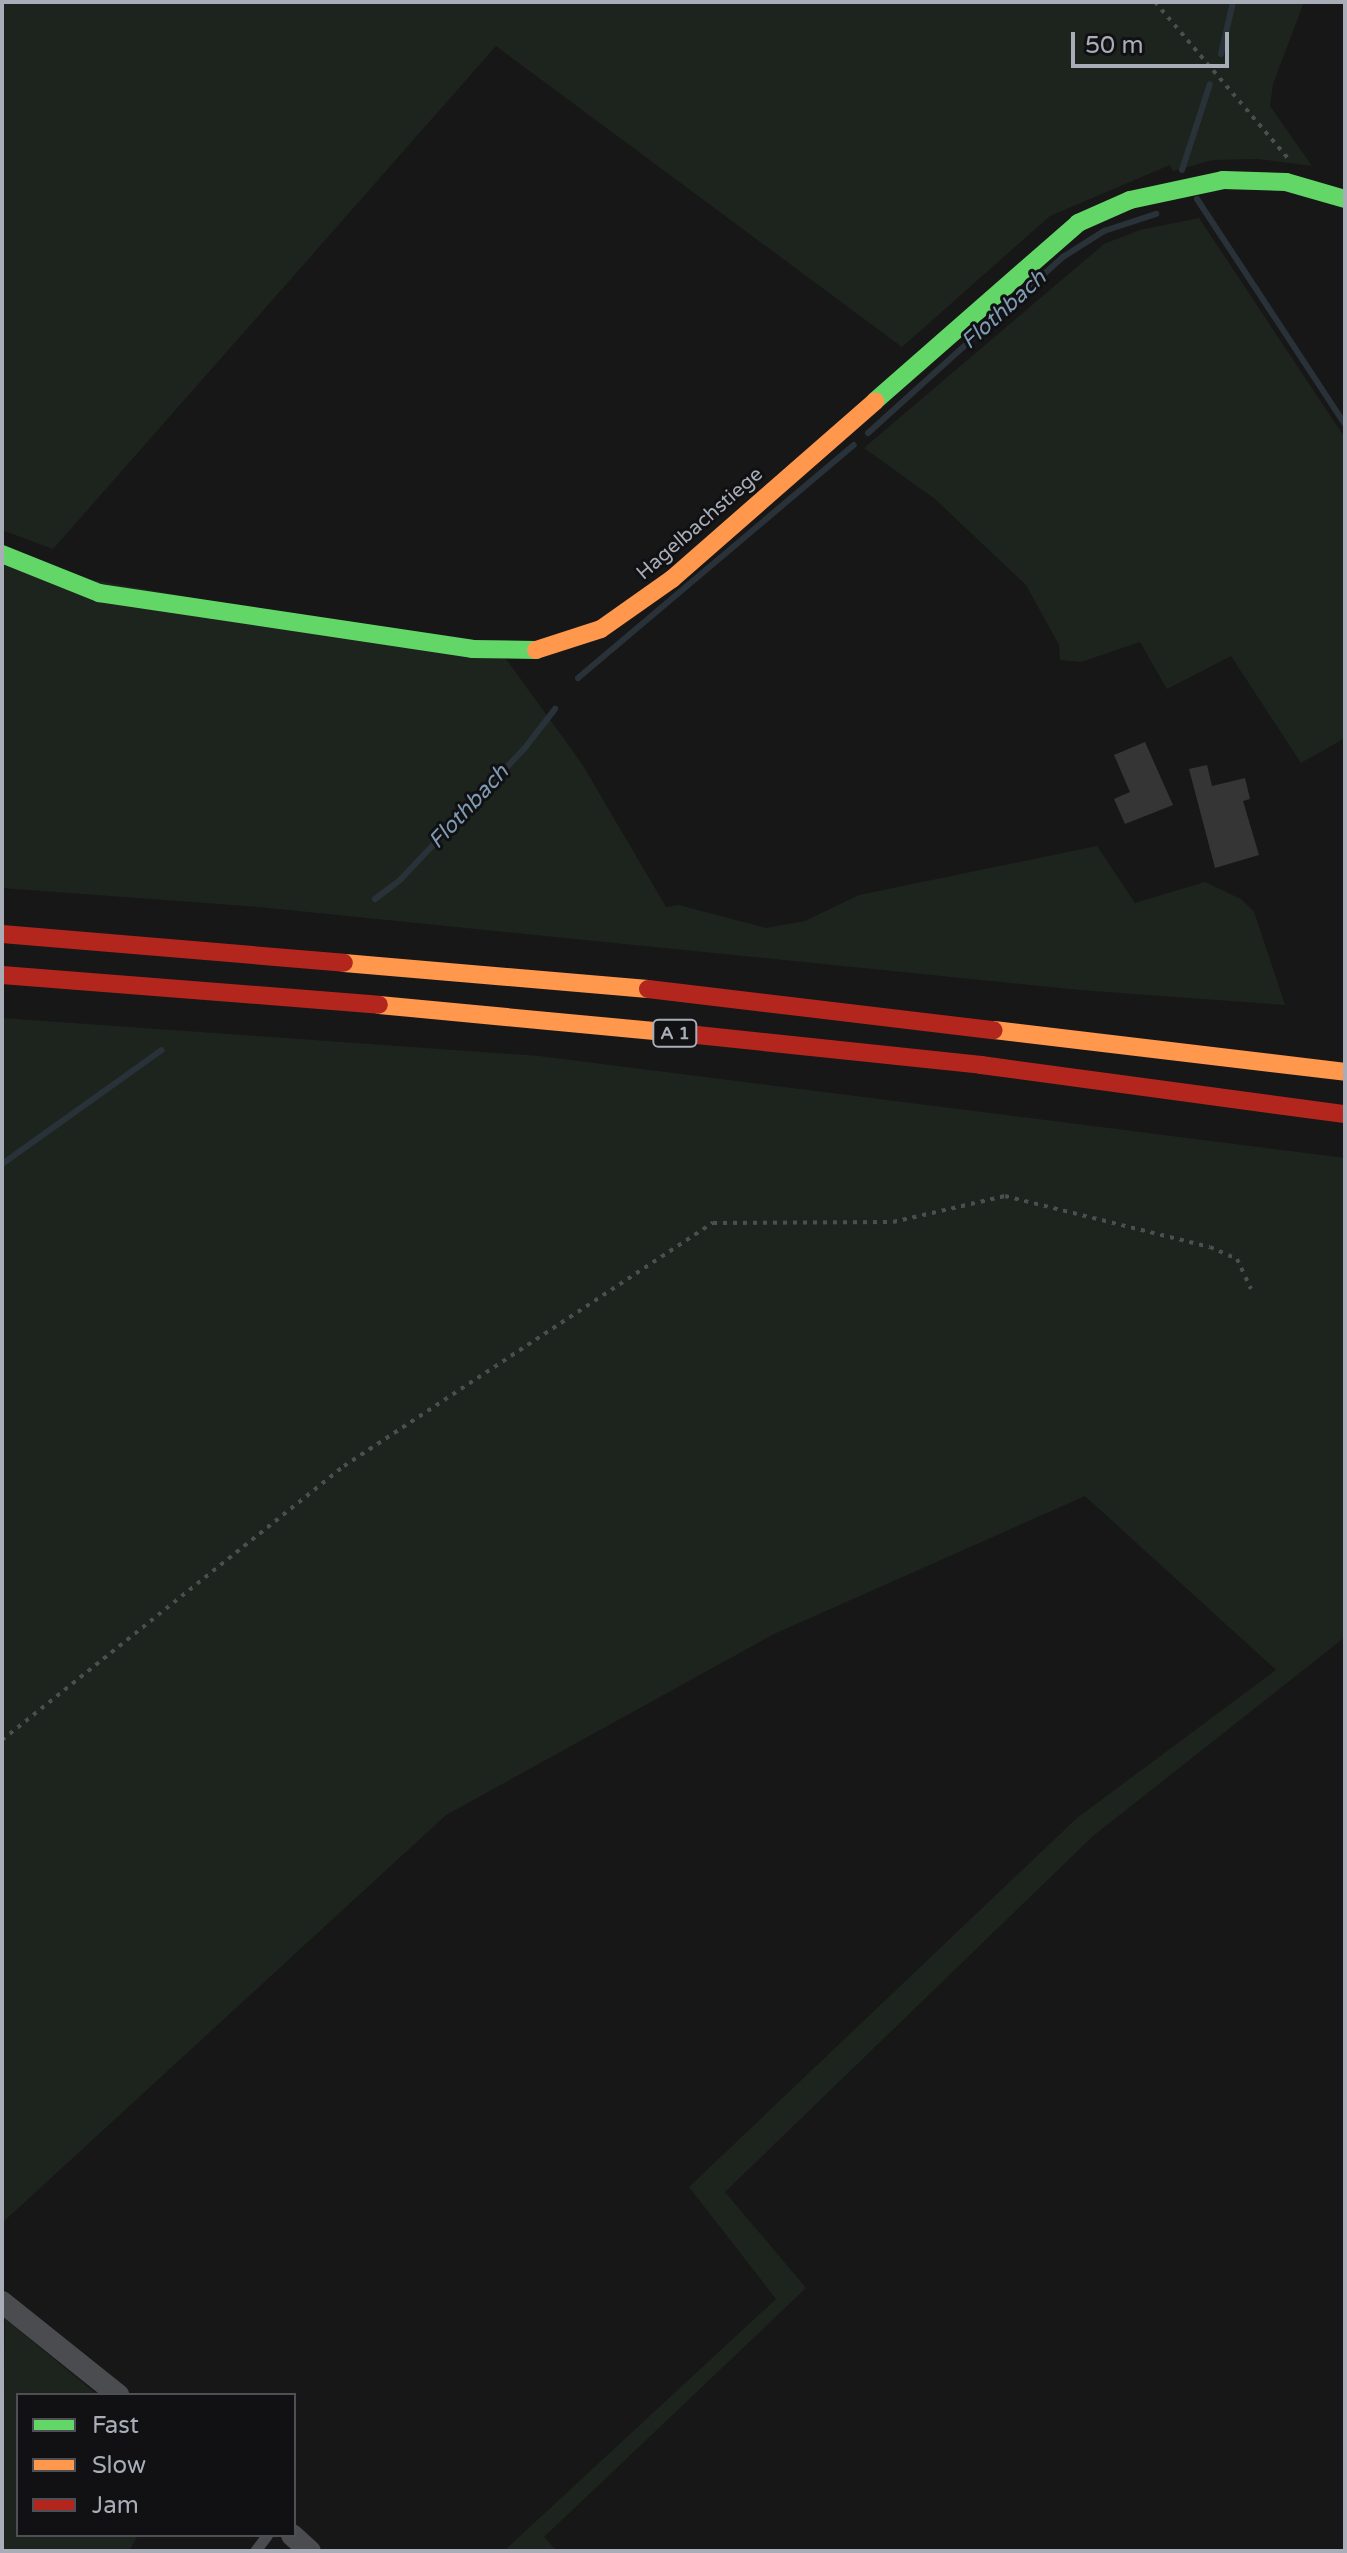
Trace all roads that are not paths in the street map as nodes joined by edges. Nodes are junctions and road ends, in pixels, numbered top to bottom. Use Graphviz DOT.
graph roads {
  1 [pos="1345,199"];
  2 [pos="2,554"];
  3 [pos="2,934"];
  4 [pos="2,975"];
  5 [pos="1345,1072"];
  6 [pos="1345,1114"];
  7 [pos="2,2302"];
  8 [pos="116,2393"];
  9 [pos="294,2537"];
  10 [pos="310,2551"];
  1 -- 2 [label="main road, Hagelbachstiege"];
  3 -- 5 [label="main road, A 1"];
  4 -- 6 [label="main road, A 1"];
  7 -- 8 [label="street"];
  9 -- 10 [label="street"];
}
